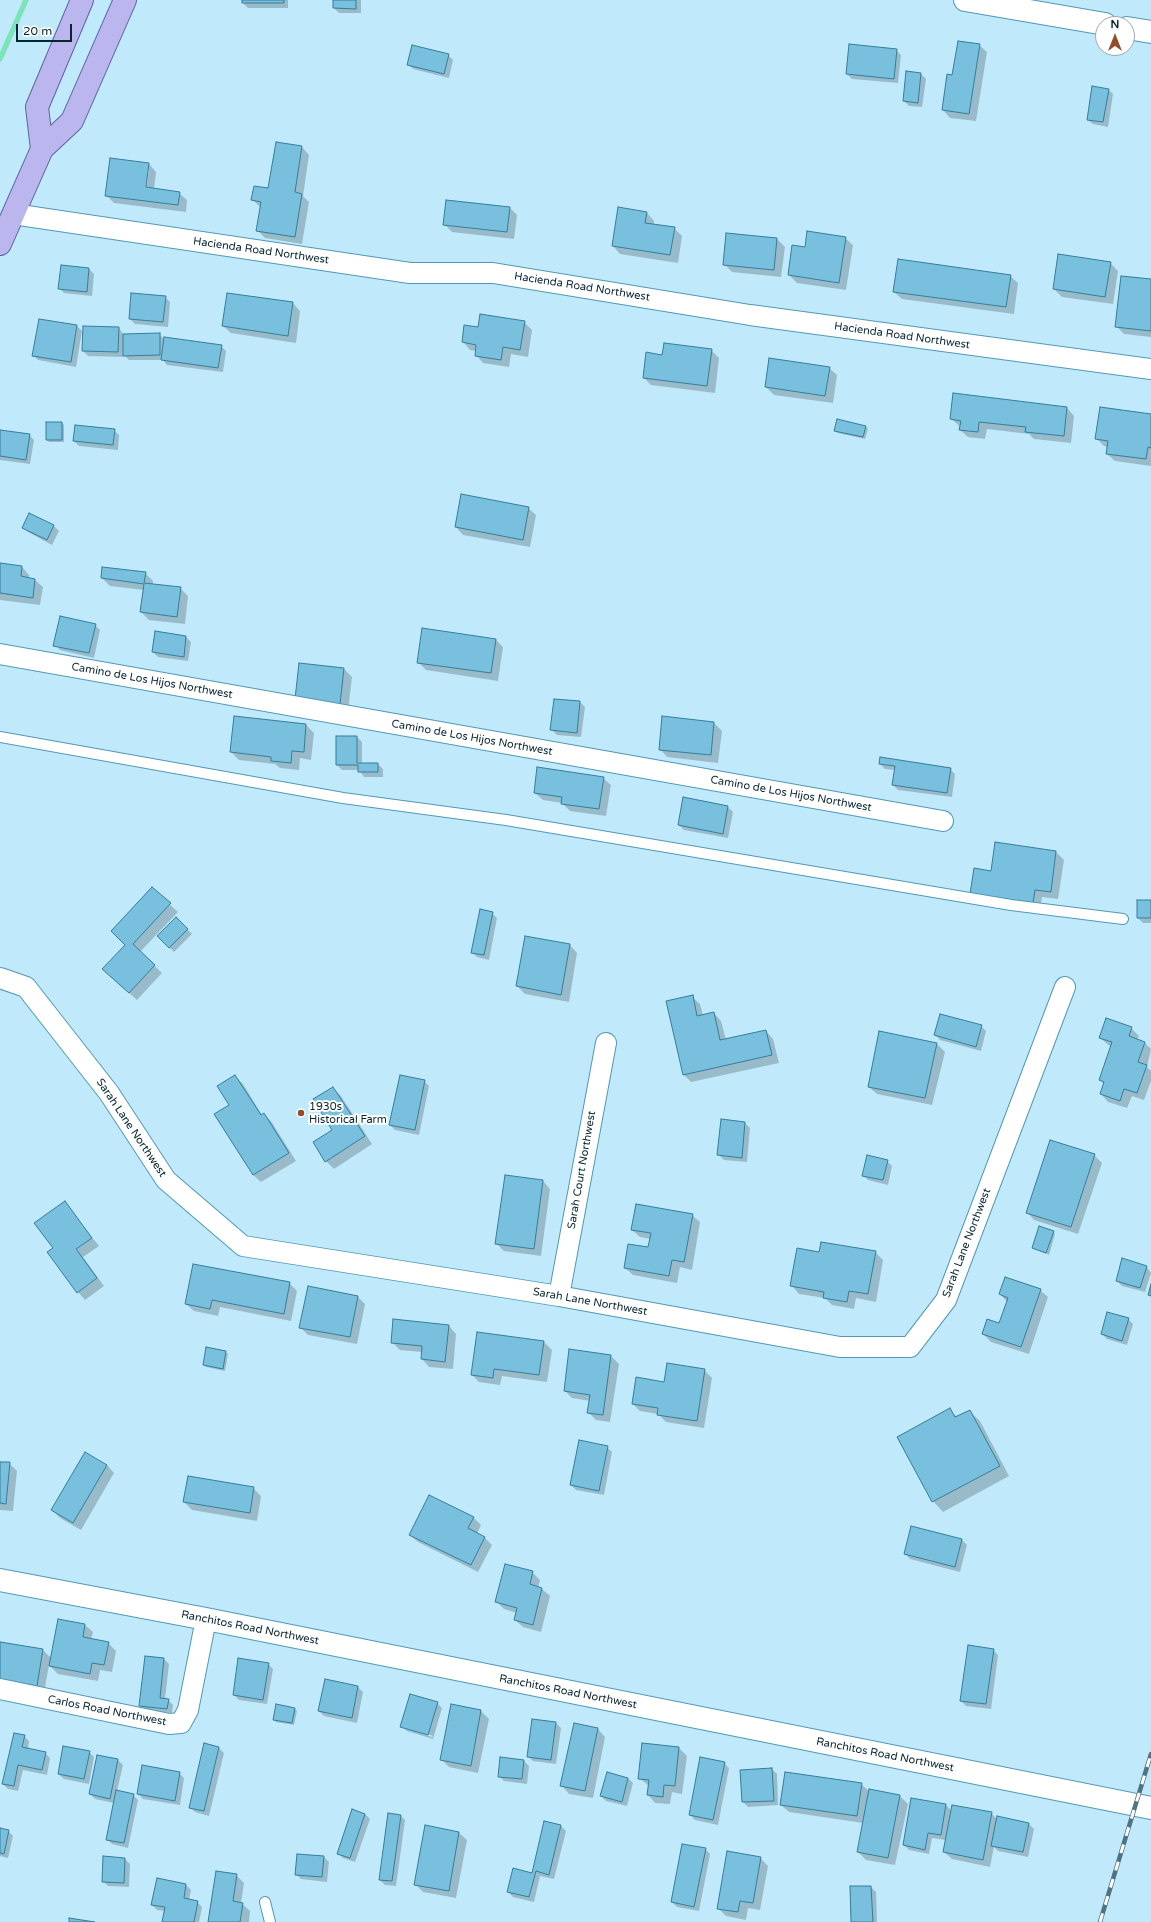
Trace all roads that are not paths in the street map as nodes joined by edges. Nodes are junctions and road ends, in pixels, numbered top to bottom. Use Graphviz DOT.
graph roads {
  1 [pos="82,0"];
  2 [pos="125,0"];
  3 [pos="965,0"];
  4 [pos="1095,22"];
  5 [pos="1135,29"];
  6 [pos="1151,32"];
  7 [pos="42,149"];
  8 [pos="13,214"];
  9 [pos="0,244"];
  10 [pos="1151,370"];
  11 [pos="0,654"];
  12 [pos="0,737"];
  13 [pos="943,821"];
  14 [pos="1123,919"];
  15 [pos="0,978"];
  16 [pos="1065,987"];
  17 [pos="606,1043"];
  18 [pos="559,1296"];
  19 [pos="0,1580"];
  20 [pos="206,1619"];
  21 [pos="0,1689"];
  22 [pos="1143,1807"];
  23 [pos="265,1902"];
  24 [pos="270,1922"];
  1 -- 7 [label="main road"];
  2 -- 7 [label="main road"];
  3 -- 4 [label="street"];
  5 -- 6 [label="street"];
  7 -- 8 [label="main road"];
  8 -- 9 [label="main road"];
  8 -- 10 [label="street, Hacienda Road Northwest"];
  11 -- 13 [label="street, Camino de Los Hijos Northwest"];
  12 -- 14 [label="lane"];
  15 -- 18 [label="street, Sarah Lane Northwest"];
  16 -- 18 [label="street, Sarah Lane Northwest"];
  17 -- 18 [label="street, Sarah Court Northwest"];
  19 -- 20 [label="street, Ranchitos Road Northwest"];
  20 -- 21 [label="street, Carlos Road Northwest"];
  20 -- 22 [label="street, Ranchitos Road Northwest"];
  23 -- 24 [label="lane"];
}
